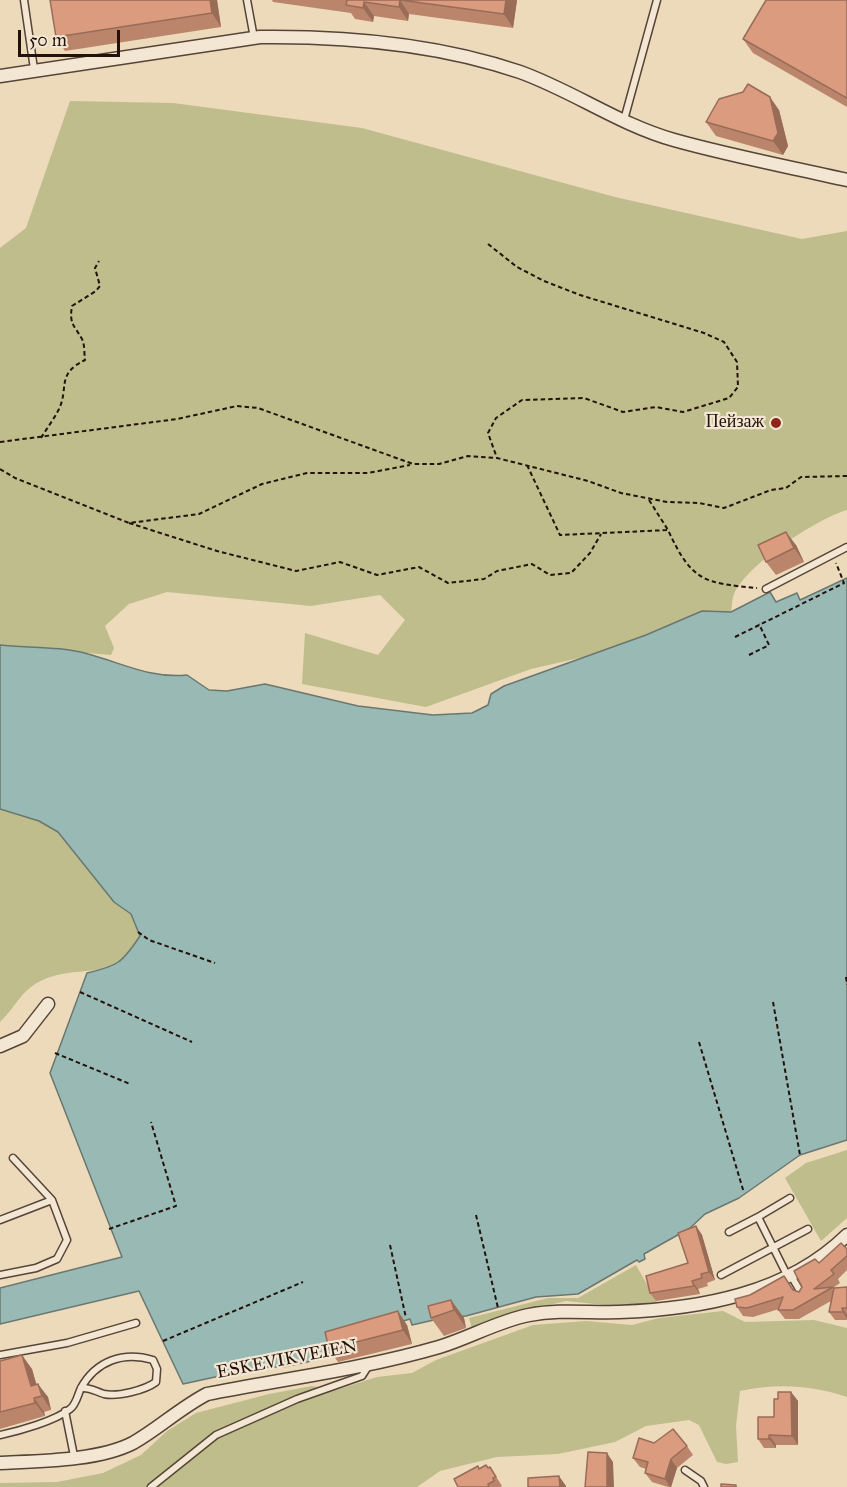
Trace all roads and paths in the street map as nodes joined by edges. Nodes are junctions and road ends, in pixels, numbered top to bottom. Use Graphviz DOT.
graph roads {
  1 [pos="24,0"];
  2 [pos="247,0"];
  3 [pos="657,0"];
  4 [pos="254,38"];
  5 [pos="34,69"];
  6 [pos="0,76"];
  7 [pos="624,120"];
  8 [pos="847,180"];
  9 [pos="488,244"];
  10 [pos="99,261"];
  11 [pos="41,438"];
  12 [pos="0,442"];
  13 [pos="497,458"];
  14 [pos="413,464"];
  15 [pos="527,465"];
  16 [pos="0,469"];
  17 [pos="847,476"];
  18 [pos="649,499"];
  19 [pos="129,523"];
  20 [pos="668,530"];
  21 [pos="601,534"];
  22 [pos="847,547"];
  23 [pos="833,554"];
  24 [pos="766,589"];
  25 [pos="759,624"];
  26 [pos="735,637"];
  27 [pos="749,655"];
  28 [pos="138,932"];
  29 [pos="215,963"];
  30 [pos="846,977"];
  31 [pos="847,985"];
  32 [pos="80,992"];
  33 [pos="773,1002"];
  34 [pos="48,1004"];
  35 [pos="192,1042"];
  36 [pos="699,1042"];
  37 [pos="0,1046"];
  38 [pos="55,1053"];
  39 [pos="130,1084"];
  40 [pos="151,1122"];
  41 [pos="800,1155"];
  42 [pos="13,1158"];
  43 [pos="744,1193"];
  44 [pos="790,1198"];
  45 [pos="52,1200"];
  46 [pos="476,1215"];
  47 [pos="758,1217"];
  48 [pos="0,1220"];
  49 [pos="109,1229"];
  50 [pos="808,1229"];
  51 [pos="729,1232"];
  52 [pos="846,1239"];
  53 [pos="390,1245"];
  54 [pos="774,1248"];
  55 [pos="788,1274"];
  56 [pos="0,1275"];
  57 [pos="721,1275"];
  58 [pos="303,1282"];
  59 [pos="803,1296"];
  60 [pos="498,1308"];
  61 [pos="406,1318"];
  62 [pos="136,1323"];
  63 [pos="163,1341"];
  64 [pos="0,1356"];
  65 [pos="371,1362"];
  66 [pos="81,1388"];
  67 [pos="64,1412"];
  68 [pos="0,1435"];
  69 [pos="74,1456"];
  70 [pos="0,1463"];
  71 [pos="685,1470"];
  72 [pos="151,1487"];
  73 [pos="704,1487"];
  1 -- 5 [label="lane"];
  2 -- 4 [label="lane"];
  3 -- 7 [label="lane"];
  4 -- 5 [label="street"];
  4 -- 7 [label="street"];
  5 -- 6 [label="street"];
  7 -- 8 [label="street"];
  9 -- 13 [label="path"];
  10 -- 11 [label="path"];
  11 -- 12 [label="path"];
  11 -- 14 [label="path"];
  13 -- 14 [label="path"];
  13 -- 15 [label="path"];
  14 -- 19 [label="path"];
  15 -- 18 [label="path"];
  15 -- 21 [label="path"];
  16 -- 19 [label="path"];
  17 -- 18 [label="path"];
  18 -- 20 [label="path"];
  19 -- 21 [label="path"];
  20 -- 21 [label="path"];
  20 -- 24 [label="path"];
  22 -- 23 [label="lane"];
  23 -- 24 [label="lane"];
  23 -- 25 [label="path"];
  25 -- 26 [label="path"];
  25 -- 27 [label="path"];
  28 -- 29 [label="path"];
  30 -- 31 [label="path"];
  32 -- 35 [label="path"];
  33 -- 41 [label="path"];
  34 -- 37 [label="street"];
  36 -- 43 [label="path"];
  38 -- 39 [label="path"];
  40 -- 49 [label="path"];
  42 -- 45 [label="lane"];
  44 -- 47 [label="lane"];
  45 -- 48 [label="lane"];
  45 -- 56 [label="lane"];
  46 -- 60 [label="path"];
  47 -- 51 [label="lane"];
  47 -- 54 [label="lane"];
  50 -- 54 [label="lane"];
  52 -- 55 [label="street, ESKEVIKVEIEN"];
  53 -- 61 [label="path"];
  54 -- 55 [label="lane"];
  54 -- 57 [label="lane"];
  55 -- 59 [label="lane"];
  55 -- 65 [label="street, ESKEVIKVEIEN"];
  58 -- 63 [label="path"];
  62 -- 64 [label="lane"];
  65 -- 69 [label="street, ESKEVIKVEIEN"];
  65 -- 72 [label="lane"];
  66 -- 66 [label="lane"];
  66 -- 67 [label="lane"];
  67 -- 68 [label="lane"];
  67 -- 69 [label="lane"];
  69 -- 70 [label="street, ESKEVIKVEIEN"];
  71 -- 73 [label="lane"];
}
